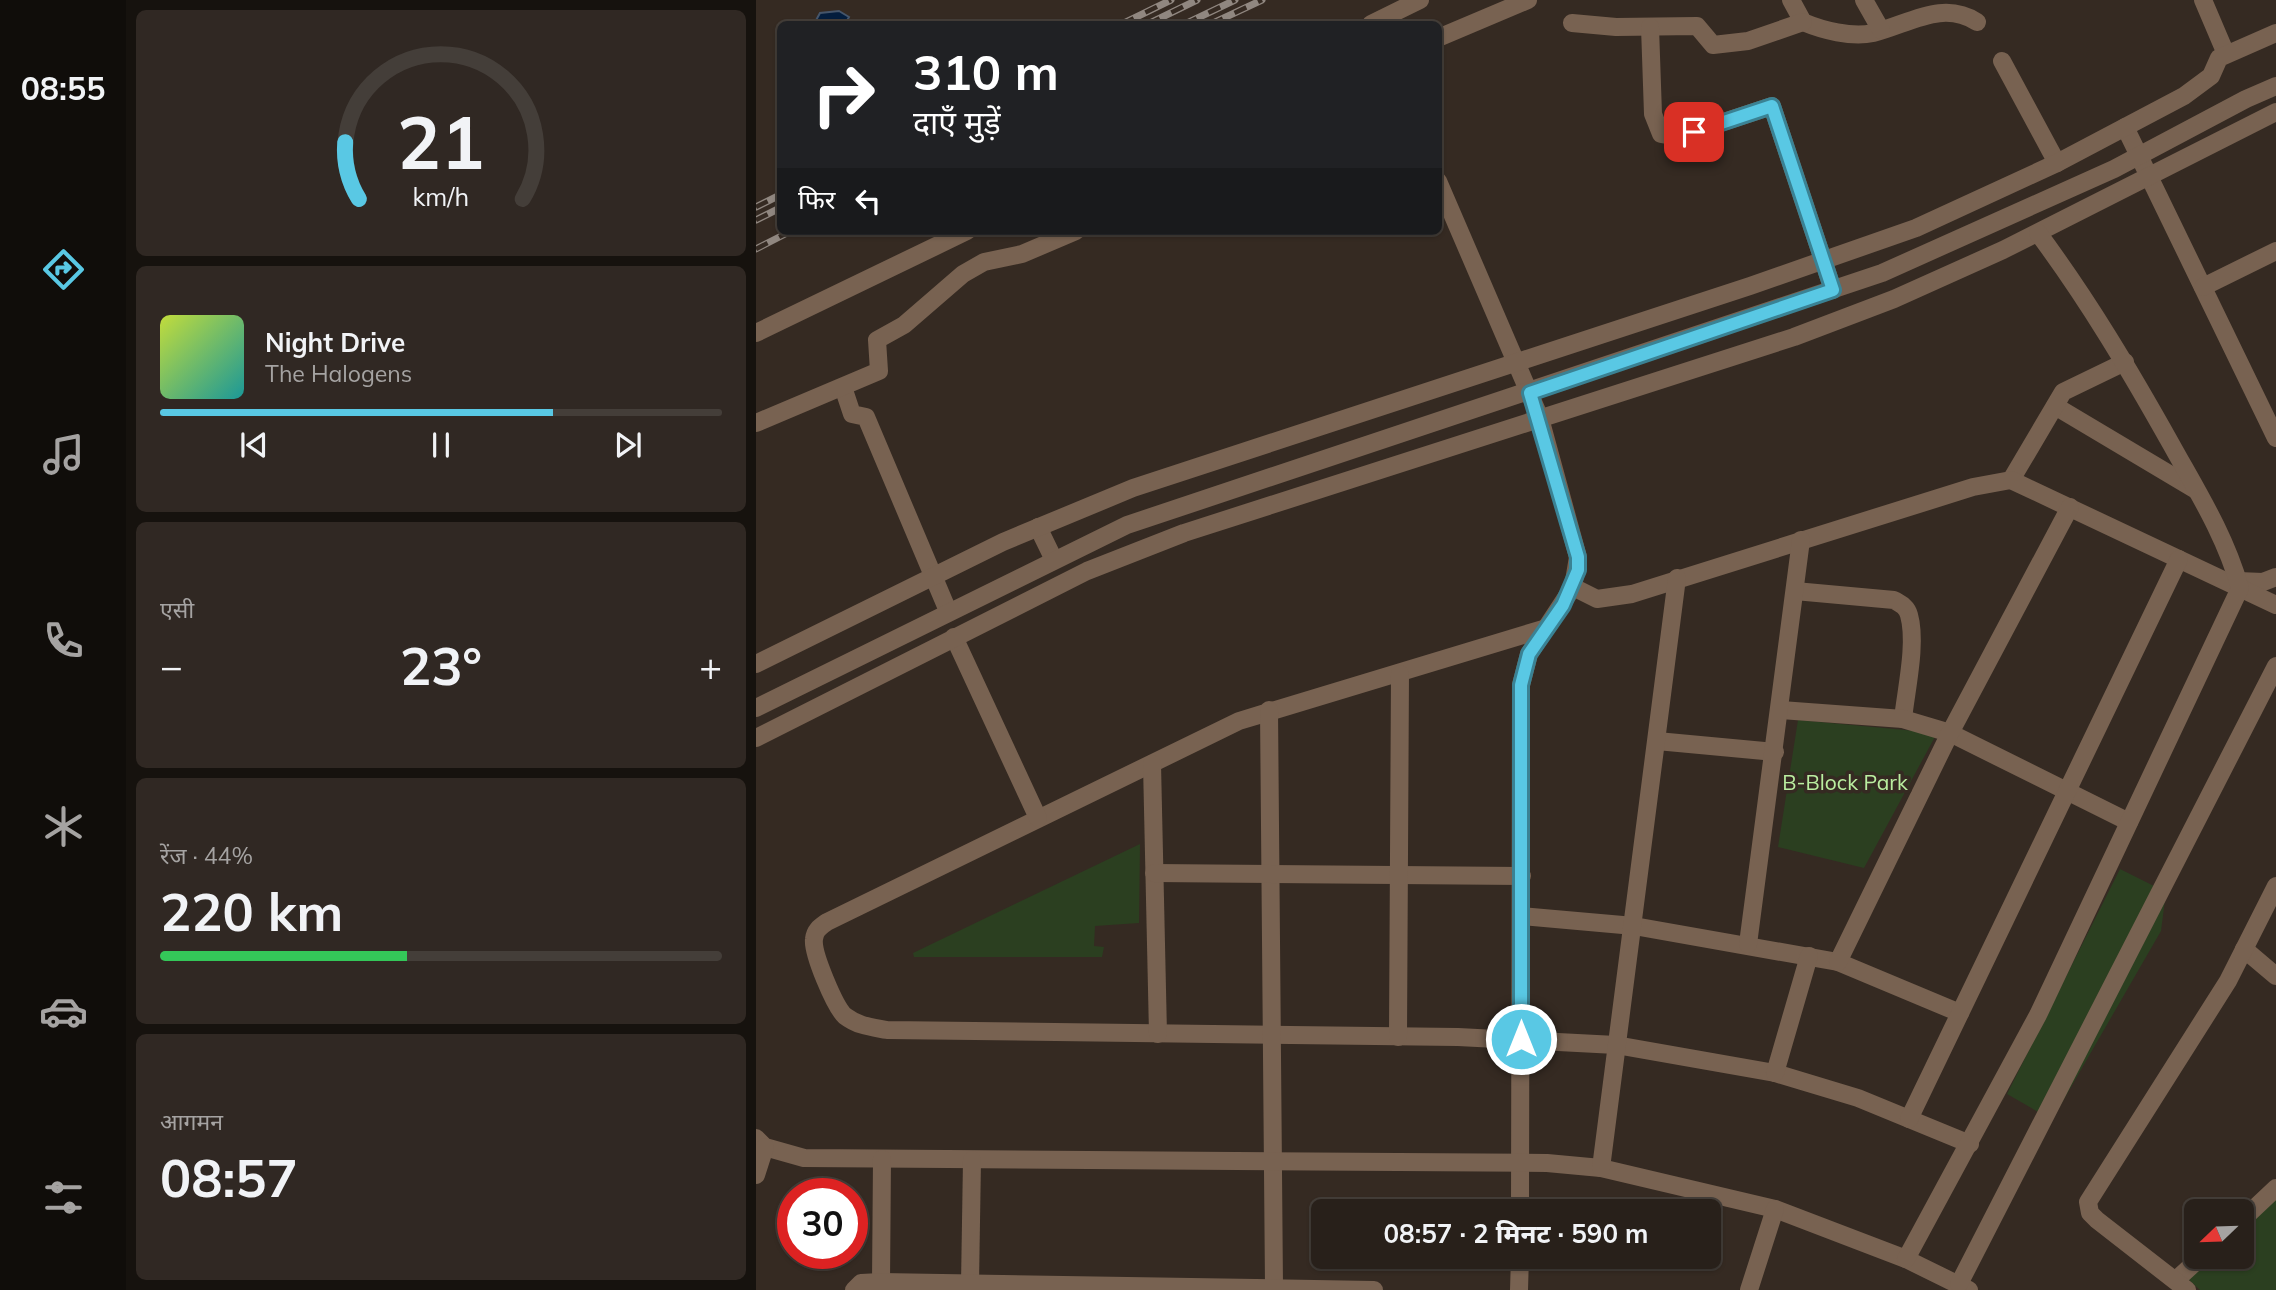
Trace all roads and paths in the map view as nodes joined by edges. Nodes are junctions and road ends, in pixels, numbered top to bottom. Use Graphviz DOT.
graph roads {
  1 [pos="1420,0"];
  2 [pos="1528,0"];
  3 [pos="1791,0"];
  4 [pos="1864,0"];
  5 [pos="2203,0"];
  6 [pos="1378,21"];
  7 [pos="1803,22"];
  8 [pos="1977,22"];
  9 [pos="1572,23"];
  10 [pos="1650,27"];
  11 [pos="1881,30"];
  12 [pos="2276,33"];
  13 [pos="1442,36"];
  14 [pos="2227,54"];
  15 [pos="2002,61"];
  16 [pos="2276,86"];
  17 [pos="2276,112"];
  18 [pos="2125,127"];
  19 [pos="2139,155"];
  20 [pos="2057,163"];
  21 [pos="2150,176"];
  22 [pos="1442,190"];
  23 [pos="2038,233"];
  24 [pos="959,235"];
  25 [pos="1067,235"];
  26 [pos="2276,251"];
  27 [pos="1823,261"];
  28 [pos="2203,287"];
  29 [pos="1833,290"];
  30 [pos="756,333"];
  31 [pos="1517,362"];
  32 [pos="2125,362"];
  33 [pos="843,387"];
  34 [pos="1530,393"];
  35 [pos="2055,406"];
  36 [pos="1540,418"];
  37 [pos="756,423"];
  38 [pos="2276,439"];
  39 [pos="2011,480"];
  40 [pos="2201,493"];
  41 [pos="2070,507"];
  42 [pos="1038,527"];
  43 [pos="1801,540"];
  44 [pos="2179,559"];
  45 [pos="1054,560"];
  46 [pos="932,575"];
  47 [pos="2276,577"];
  48 [pos="1677,578"];
  49 [pos="2239,584"];
  50 [pos="1573,587"];
  51 [pos="1795,591"];
  52 [pos="2276,605"];
  53 [pos="948,611"];
  54 [pos="1546,628"];
  55 [pos="954,637"];
  56 [pos="756,664"];
  57 [pos="2276,666"];
  58 [pos="1400,674"];
  59 [pos="756,708"];
  60 [pos="1269,710"];
  61 [pos="1781,710"];
  62 [pos="1903,719"];
  63 [pos="1950,733"];
  64 [pos="756,738"];
  65 [pos="1657,741"];
  66 [pos="1775,752"];
  67 [pos="1152,764"];
  68 [pos="2067,792"];
  69 [pos="1038,818"];
  70 [pos="2129,822"];
  71 [pos="1154,873"];
  72 [pos="1271,874"];
  73 [pos="1399,875"];
  74 [pos="1522,876"];
  75 [pos="2274,894"];
  76 [pos="1521,916"];
  77 [pos="1634,926"];
  78 [pos="1748,944"];
  79 [pos="2244,949"];
  80 [pos="1809,956"];
  81 [pos="1838,962"];
  82 [pos="2276,976"];
  83 [pos="1960,1013"];
  84 [pos="1158,1034"];
  85 [pos="1273,1036"];
  86 [pos="1398,1037"];
  87 [pos="1521,1039"];
  88 [pos="1616,1045"];
  89 [pos="1775,1073"];
  90 [pos="1909,1119"];
  91 [pos="761,1142"];
  92 [pos="1970,1144"];
  93 [pos="882,1159"];
  94 [pos="972,1160"];
  95 [pos="1275,1163"];
  96 [pos="1520,1165"];
  97 [pos="1601,1168"];
  98 [pos="756,1175"];
  99 [pos="2276,1188"];
  100 [pos="1520,1199"];
  101 [pos="1775,1209"];
  102 [pos="2254,1209"];
  103 [pos="1906,1259"];
  104 [pos="1520,1269"];
  105 [pos="2193,1269"];
  106 [pos="881,1282"];
  107 [pos="970,1284"];
  108 [pos="2181,1285"];
  109 [pos="918,1286"];
  110 [pos="1026,1287"];
  111 [pos="1105,1287"];
  112 [pos="1274,1287"];
  113 [pos="1964,1287"];
  114 [pos="1220,1288"];
  115 [pos="853,1290"];
  116 [pos="1374,1290"];
  117 [pos="1519,1290"];
  118 [pos="1749,1290"];
  1 -- 6 [label="street"];
  2 -- 13 [label="street"];
  3 -- 7 [label="street"];
  4 -- 11 [label="street"];
  5 -- 14 [label="street"];
  7 -- 10 [label="street"];
  7 -- 11 [label="street"];
  8 -- 11 [label="street"];
  9 -- 10 [label="street"];
  10 -- 27 [label="street"];
  12 -- 14 [label="street"];
  14 -- 18 [label="street"];
  15 -- 20 [label="street"];
  16 -- 19 [label="street"];
  17 -- 21 [label="street"];
  18 -- 19 [label="street"];
  18 -- 20 [label="street"];
  19 -- 21 [label="street"];
  19 -- 29 [label="street"];
  20 -- 27 [label="street"];
  21 -- 23 [label="street"];
  21 -- 28 [label="street"];
  22 -- 31 [label="street"];
  23 -- 32 [label="street"];
  23 -- 36 [label="street"];
  24 -- 30 [label="street"];
  25 -- 33 [label="street"];
  26 -- 28 [label="street"];
  27 -- 29 [label="street"];
  27 -- 31 [label="street"];
  28 -- 38 [label="street"];
  29 -- 34 [label="street"];
  31 -- 34 [label="street"];
  31 -- 42 [label="street"];
  32 -- 35 [label="street"];
  32 -- 40 [label="street"];
  33 -- 37 [label="street"];
  33 -- 46 [label="street"];
  34 -- 36 [label="street"];
  34 -- 45 [label="street"];
  35 -- 39 [label="street"];
  35 -- 40 [label="street"];
  36 -- 50 [label="street"];
  36 -- 55 [label="street"];
  39 -- 41 [label="street"];
  39 -- 43 [label="street"];
  40 -- 49 [label="street"];
  41 -- 44 [label="street"];
  41 -- 63 [label="street"];
  42 -- 45 [label="street"];
  42 -- 46 [label="street"];
  43 -- 48 [label="street"];
  43 -- 51 [label="street"];
  44 -- 49 [label="street"];
  44 -- 68 [label="street"];
  45 -- 53 [label="street"];
  46 -- 53 [label="street"];
  46 -- 56 [label="street"];
  47 -- 49 [label="street"];
  48 -- 50 [label="street"];
  48 -- 65 [label="street"];
  49 -- 52 [label="street"];
  49 -- 70 [label="street"];
  50 -- 54 [label="street"];
  51 -- 61 [label="street"];
  51 -- 62 [label="street"];
  53 -- 59 [label="street"];
  54 -- 58 [label="street"];
  54 -- 74 [label="street"];
  55 -- 64 [label="street"];
  55 -- 69 [label="street"];
  57 -- 113 [label="street"];
  58 -- 60 [label="street"];
  58 -- 73 [label="street"];
  60 -- 67 [label="street"];
  60 -- 72 [label="street"];
  61 -- 62 [label="street"];
  61 -- 66 [label="street"];
  62 -- 63 [label="street"];
  63 -- 68 [label="street"];
  63 -- 81 [label="street"];
  65 -- 66 [label="street"];
  65 -- 77 [label="street"];
  66 -- 78 [label="street"];
  67 -- 69 [label="street"];
  67 -- 71 [label="street"];
  68 -- 70 [label="street"];
  68 -- 83 [label="street"];
  69 -- 84 [label="street"];
  70 -- 92 [label="street"];
  71 -- 72 [label="street"];
  71 -- 84 [label="street"];
  72 -- 73 [label="street"];
  72 -- 85 [label="street"];
  73 -- 74 [label="street"];
  73 -- 86 [label="street"];
  74 -- 76 [label="street"];
  75 -- 79 [label="street"];
  76 -- 77 [label="street"];
  76 -- 87 [label="street"];
  77 -- 78 [label="street"];
  77 -- 88 [label="street"];
  78 -- 80 [label="street"];
  79 -- 82 [label="street"];
  79 -- 108 [label="street"];
  80 -- 81 [label="street"];
  80 -- 89 [label="street"];
  81 -- 83 [label="street"];
  83 -- 90 [label="street"];
  84 -- 85 [label="street"];
  85 -- 86 [label="street"];
  85 -- 95 [label="street"];
  86 -- 87 [label="street"];
  87 -- 88 [label="street"];
  87 -- 96 [label="street"];
  88 -- 89 [label="street"];
  88 -- 97 [label="street"];
  89 -- 90 [label="street"];
  90 -- 92 [label="street"];
  91 -- 93 [label="street"];
  91 -- 98 [label="street"];
  92 -- 103 [label="street"];
  93 -- 94 [label="street"];
  93 -- 106 [label="street"];
  94 -- 95 [label="street"];
  94 -- 107 [label="street"];
  95 -- 96 [label="street"];
  95 -- 112 [label="street"];
  96 -- 97 [label="street"];
  96 -- 100 [label="street"];
  97 -- 101 [label="street"];
  99 -- 102 [label="street"];
  101 -- 103 [label="street"];
  101 -- 118 [label="street"];
  103 -- 113 [label="street"];
  104 -- 117 [label="street"];
  105 -- 108 [label="street"];
  106 -- 109 [label="street"];
  106 -- 115 [label="street"];
  107 -- 109 [label="street"];
  107 -- 110 [label="street"];
  110 -- 111 [label="street"];
  111 -- 114 [label="street"];
  112 -- 114 [label="street"];
  112 -- 116 [label="street"];
}
